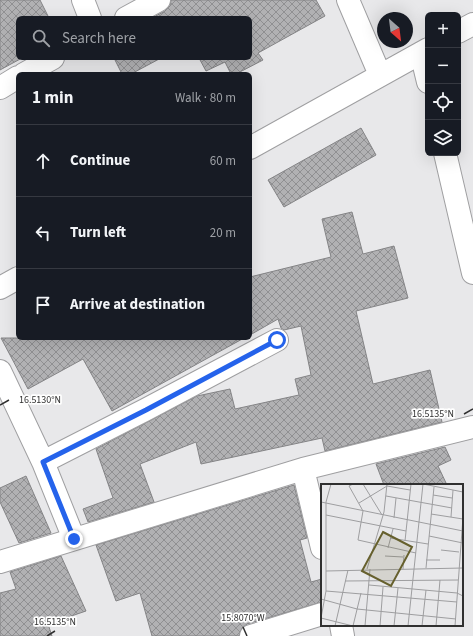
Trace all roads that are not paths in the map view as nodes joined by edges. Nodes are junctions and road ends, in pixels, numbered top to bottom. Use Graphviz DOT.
graph roads {
  1 [pos="83,0"];
  2 [pos="160,0"];
  3 [pos="348,0"];
  4 [pos="89,16"];
  5 [pos="130,16"];
  6 [pos="473,24"];
  7 [pos="461,30"];
  8 [pos="425,51"];
  9 [pos="49,60"];
  10 [pos="28,72"];
  11 [pos="380,75"];
  12 [pos="16,79"];
  13 [pos="0,88"];
  14 [pos="252,147"];
  15 [pos="446,156"];
  16 [pos="473,273"];
  17 [pos="16,279"];
  18 [pos="0,288"];
  19 [pos="277,340"];
  20 [pos="0,371"];
  21 [pos="473,427"];
  22 [pos="43,462"];
  23 [pos="303,469"];
  24 [pos="74,539"];
  25 [pos="321,544"];
  26 [pos="0,562"];
  27 [pos="321,614"];
  28 [pos="341,626"];
  29 [pos="257,635"];
  30 [pos="343,636"];
  1 -- 4 [label="street"];
  2 -- 5 [label="street"];
  3 -- 11 [label="street"];
  6 -- 7 [label="street"];
  8 -- 11 [label="street"];
  9 -- 10 [label="street"];
  11 -- 14 [label="street"];
  12 -- 13 [label="street"];
  15 -- 16 [label="street"];
  17 -- 18 [label="street"];
  19 -- 22 [label="street"];
  20 -- 22 [label="street"];
  21 -- 23 [label="street"];
  22 -- 24 [label="street"];
  23 -- 24 [label="street"];
  23 -- 25 [label="street"];
  24 -- 26 [label="street"];
  27 -- 29 [label="street"];
  28 -- 30 [label="street"];
}
